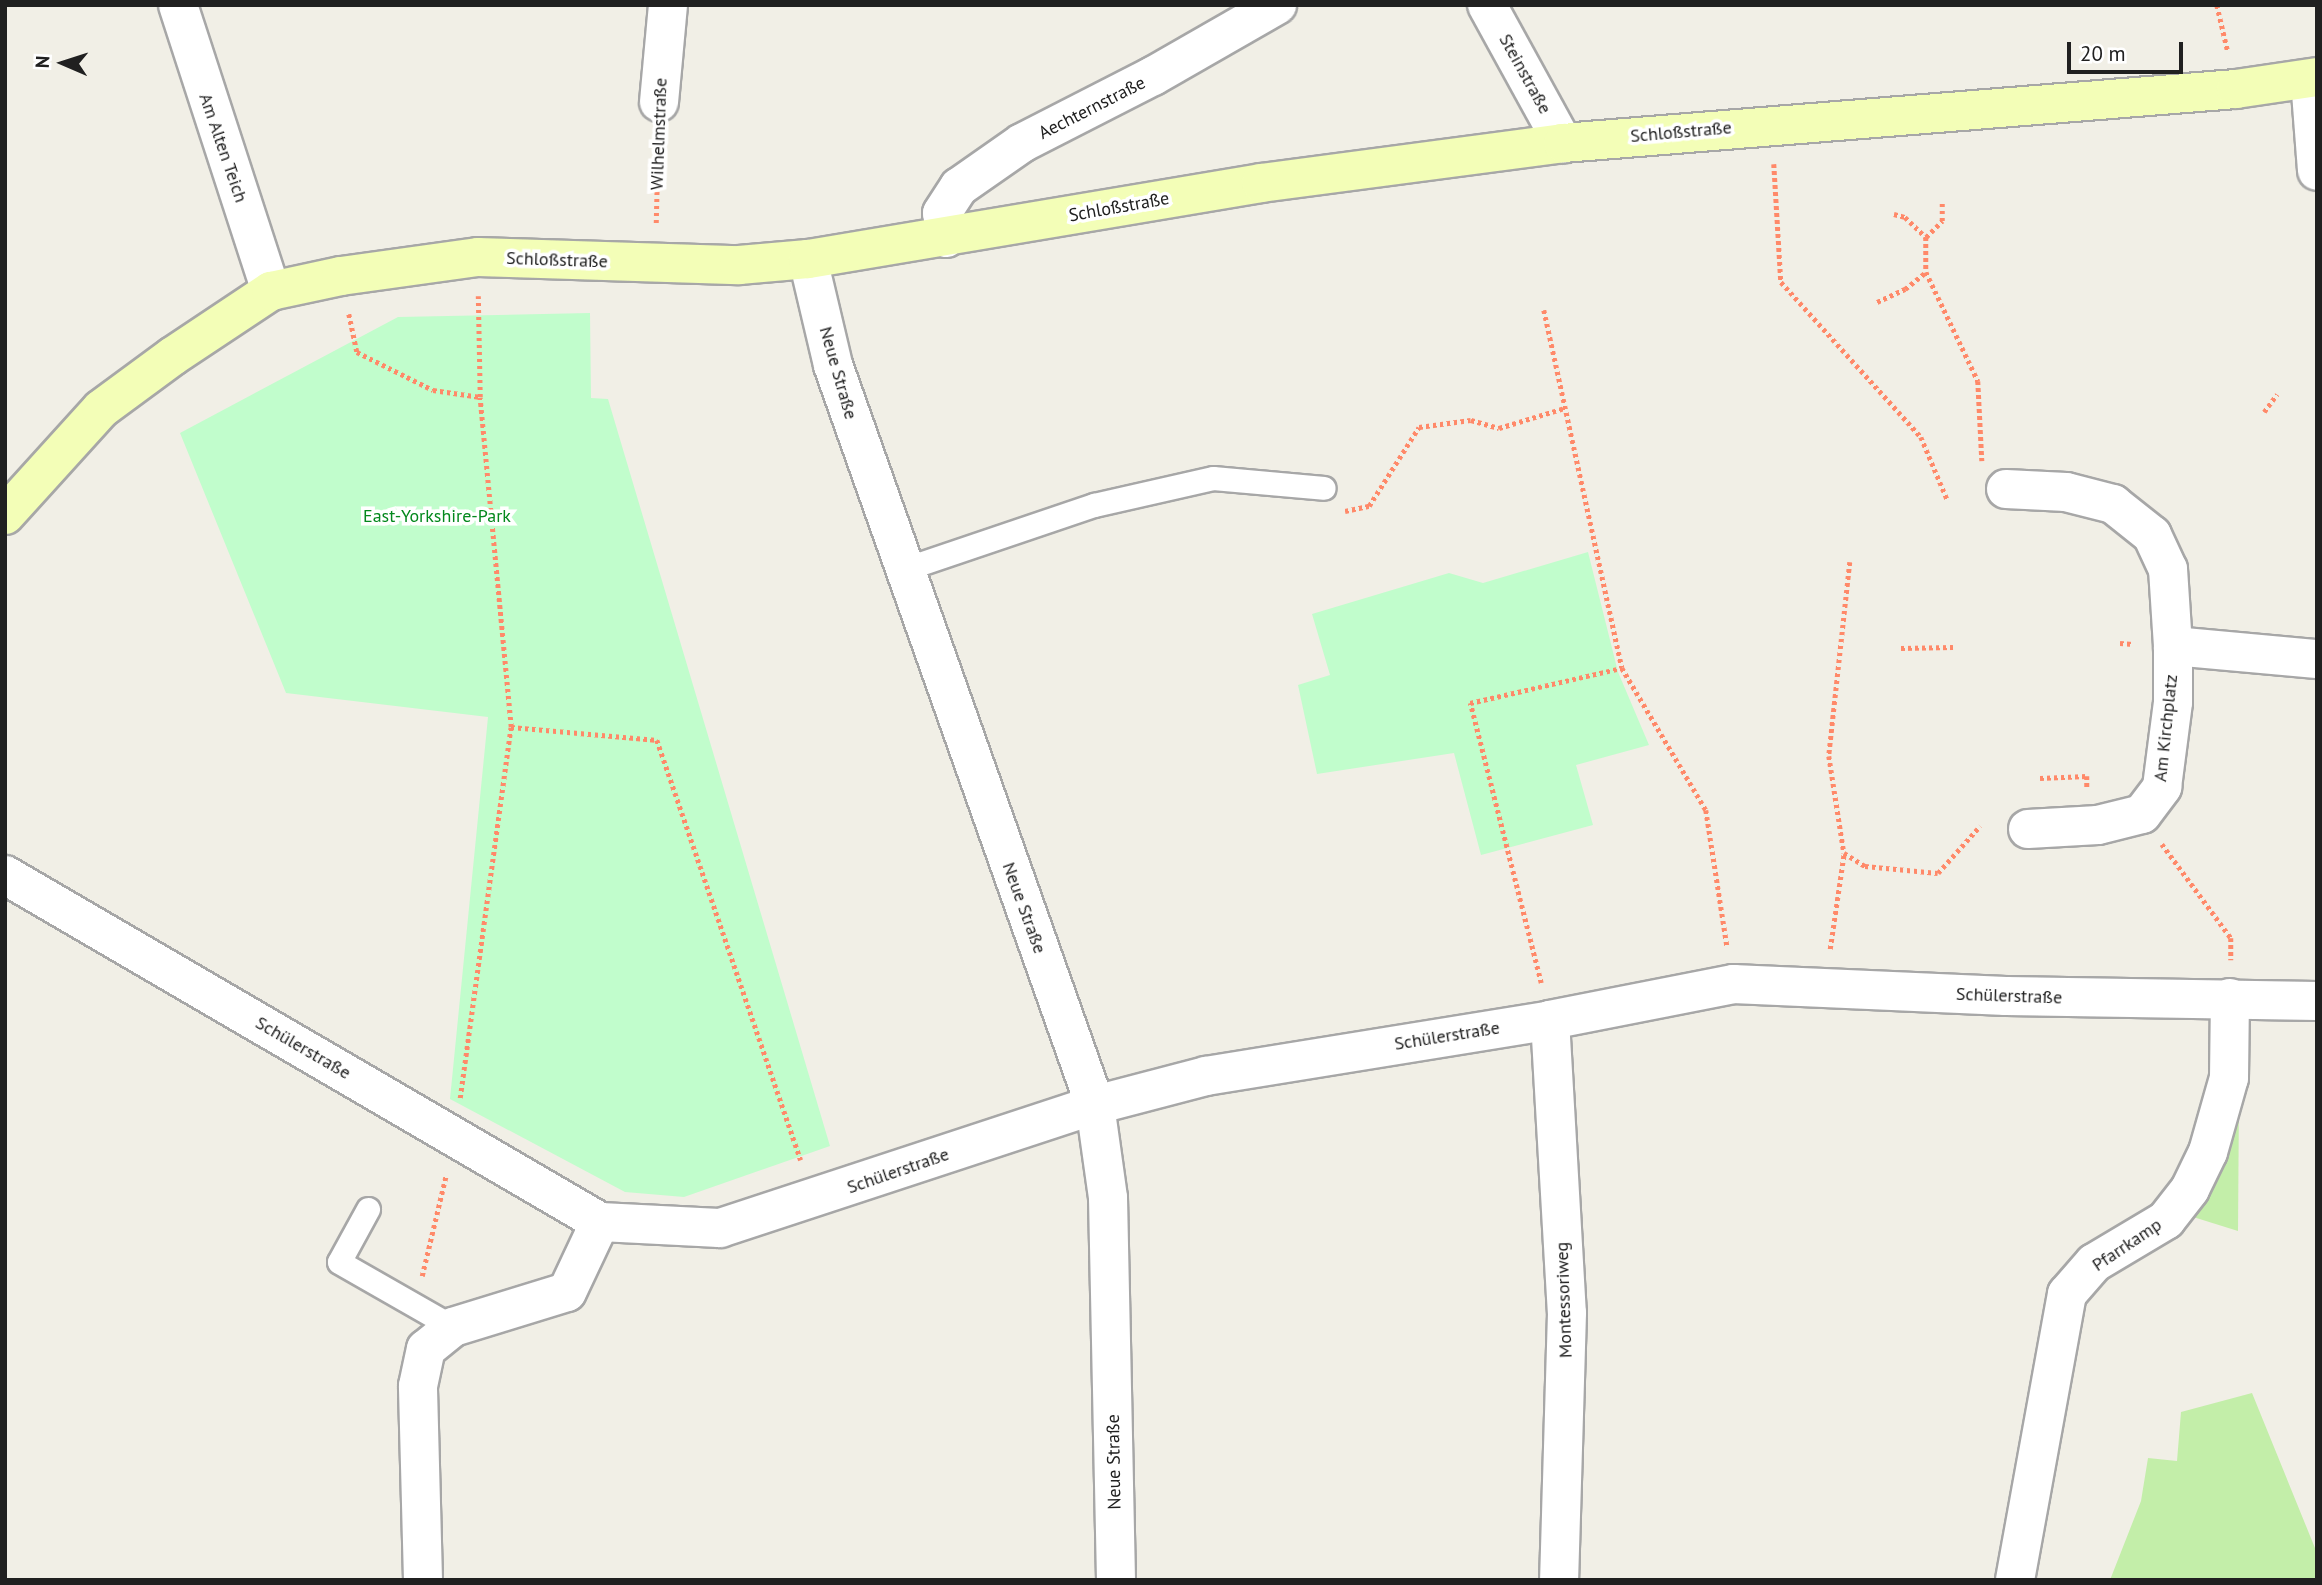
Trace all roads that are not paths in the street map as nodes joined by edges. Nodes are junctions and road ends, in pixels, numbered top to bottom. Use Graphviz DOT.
graph roads {
  1 [pos="178,5"];
  2 [pos="668,5"];
  3 [pos="1277,5"];
  4 [pos="1487,5"];
  5 [pos="2314,78"];
  6 [pos="659,102"];
  7 [pos="1563,144"];
  8 [pos="2317,171"];
  9 [pos="946,237"];
  10 [pos="808,259"];
  11 [pos="271,291"];
  12 [pos="1994,482"];
  13 [pos="1324,488"];
  14 [pos="5,515"];
  15 [pos="902,569"];
  16 [pos="2173,646"];
  17 [pos="2317,659"];
  18 [pos="2028,829"];
  19 [pos="5,875"];
  20 [pos="2231,980"];
  21 [pos="2317,1001"];
  22 [pos="1550,1020"];
  23 [pos="1095,1105"];
  24 [pos="368,1209"];
  25 [pos="600,1222"];
  26 [pos="453,1326"];
  27 [pos="423,1580"];
  28 [pos="1116,1580"];
  29 [pos="1559,1580"];
  30 [pos="2015,1580"];
  1 -- 11 [label="street, Am Alten Teich"];
  2 -- 6 [label="street, Wilhelmstraße"];
  3 -- 9 [label="street, Aechternstraße"];
  4 -- 7 [label="street, Steinstraße"];
  5 -- 7 [label="street, Schloßstraße"];
  5 -- 8 [label="street"];
  7 -- 9 [label="street, Schloßstraße"];
  9 -- 10 [label="street, Schloßstraße"];
  10 -- 11 [label="street, Schloßstraße"];
  10 -- 15 [label="street, Neue Straße"];
  11 -- 14 [label="street, Schloßstraße"];
  12 -- 16 [label="street, Am Kirchplatz"];
  13 -- 15 [label="lane"];
  15 -- 23 [label="street, Neue Straße"];
  16 -- 17 [label="street"];
  16 -- 18 [label="street, Am Kirchplatz"];
  19 -- 25 [label="street, Schülerstraße"];
  20 -- 21 [label="street, Schülerstraße"];
  20 -- 22 [label="street, Schülerstraße"];
  20 -- 30 [label="street, Pfarrkamp"];
  22 -- 23 [label="street, Schülerstraße"];
  22 -- 29 [label="street, Montessoriweg"];
  23 -- 25 [label="street, Schülerstraße"];
  23 -- 28 [label="street, Neue Straße"];
  24 -- 26 [label="lane"];
  25 -- 26 [label="street"];
  26 -- 27 [label="street"];
}
